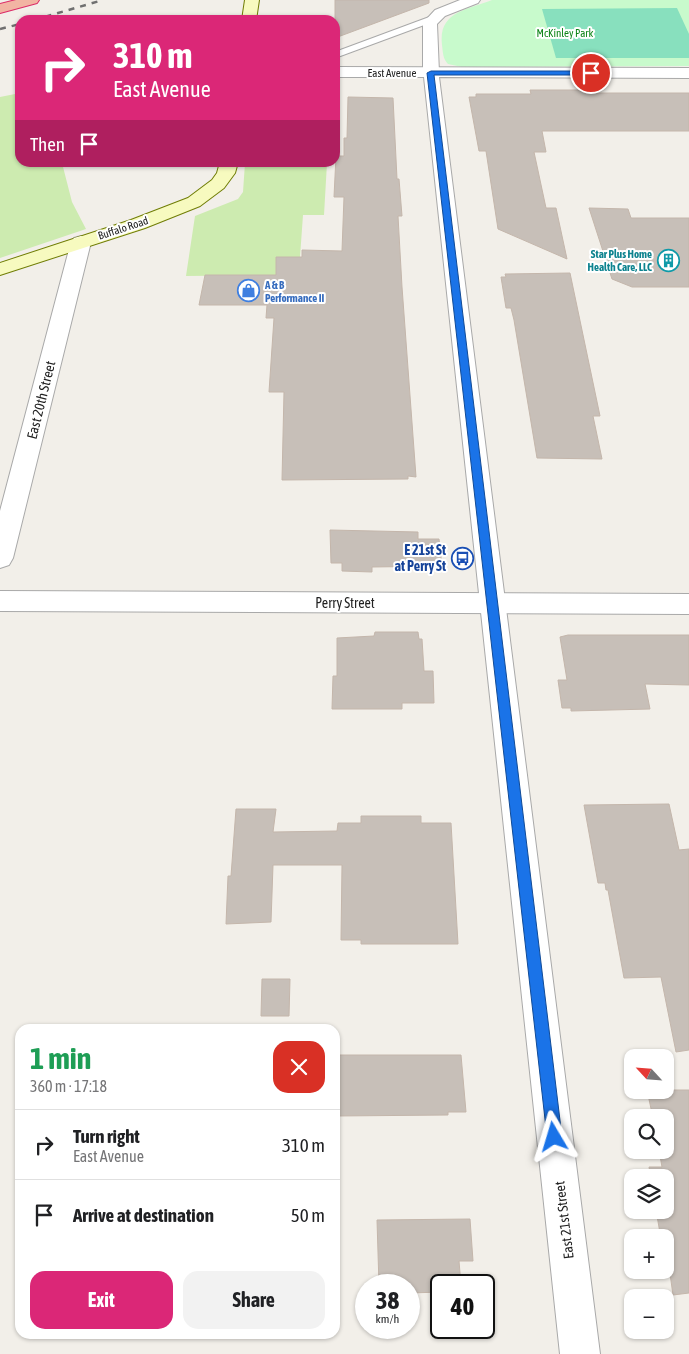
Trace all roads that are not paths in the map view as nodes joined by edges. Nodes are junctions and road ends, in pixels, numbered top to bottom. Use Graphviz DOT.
graph roads {
  1 [pos="32,0"];
  2 [pos="252,0"];
  3 [pos="473,0"];
  4 [pos="0,9"];
  5 [pos="250,15"];
  6 [pos="432,19"];
  7 [pos="340,53"];
  8 [pos="340,72"];
  9 [pos="431,73"];
  10 [pos="689,73"];
  11 [pos="228,167"];
  12 [pos="81,242"];
  13 [pos="0,269"];
  14 [pos="0,558"];
  15 [pos="0,601"];
  16 [pos="493,603"];
  17 [pos="689,604"];
  18 [pos="580,1354"];
  1 -- 4 [label="highway"];
  2 -- 5 [label="main road"];
  3 -- 6 [label="street"];
  6 -- 7 [label="lane"];
  6 -- 9 [label="street, East 21st Street"];
  8 -- 9 [label="street, East Avenue"];
  9 -- 10 [label="street, East Avenue"];
  9 -- 16 [label="street, East 21st Street"];
  11 -- 12 [label="main road, Buffalo Road"];
  12 -- 13 [label="main road, Buffalo Road"];
  12 -- 14 [label="street, East 20th Street"];
  15 -- 16 [label="street, Perry Street"];
  16 -- 17 [label="street, Perry Street"];
  16 -- 18 [label="street, East 21st Street"];
}
